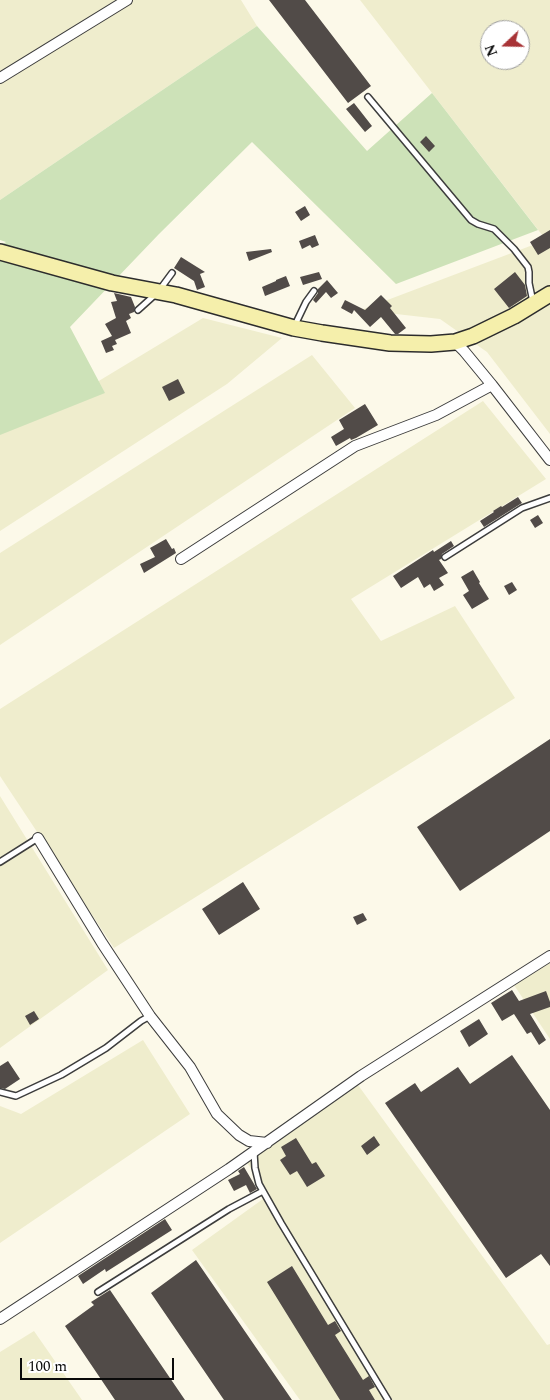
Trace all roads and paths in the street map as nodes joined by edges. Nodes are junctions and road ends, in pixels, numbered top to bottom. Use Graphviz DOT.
graph roads {
  1 [pos="128,0"];
  2 [pos="0,78"];
  3 [pos="368,97"];
  4 [pos="0,252"];
  5 [pos="172,273"];
  6 [pos="314,291"];
  7 [pos="158,292"];
  8 [pos="550,294"];
  9 [pos="533,304"];
  10 [pos="138,310"];
  11 [pos="294,328"];
  12 [pos="455,342"];
  13 [pos="492,385"];
  14 [pos="550,460"];
  15 [pos="550,498"];
  16 [pos="445,557"];
  17 [pos="181,559"];
  18 [pos="38,838"];
  19 [pos="0,862"];
  20 [pos="550,956"];
  21 [pos="150,1016"];
  22 [pos="0,1092"];
  23 [pos="267,1143"];
  24 [pos="254,1152"];
  25 [pos="263,1191"];
  26 [pos="98,1292"];
  27 [pos="0,1319"];
  28 [pos="388,1400"];
  1 -- 2 [label="street"];
  3 -- 9 [label="lane"];
  4 -- 7 [label="street"];
  5 -- 7 [label="lane"];
  6 -- 11 [label="lane"];
  7 -- 10 [label="lane"];
  7 -- 11 [label="street"];
  8 -- 9 [label="street"];
  9 -- 12 [label="street"];
  11 -- 12 [label="street"];
  12 -- 13 [label="street"];
  13 -- 14 [label="street"];
  13 -- 17 [label="street"];
  15 -- 16 [label="lane"];
  18 -- 19 [label="lane"];
  18 -- 21 [label="street"];
  20 -- 23 [label="street"];
  21 -- 22 [label="lane"];
  21 -- 23 [label="street"];
  23 -- 24 [label="street"];
  24 -- 25 [label="lane"];
  24 -- 27 [label="street"];
  25 -- 26 [label="lane"];
  25 -- 28 [label="lane"];
}
